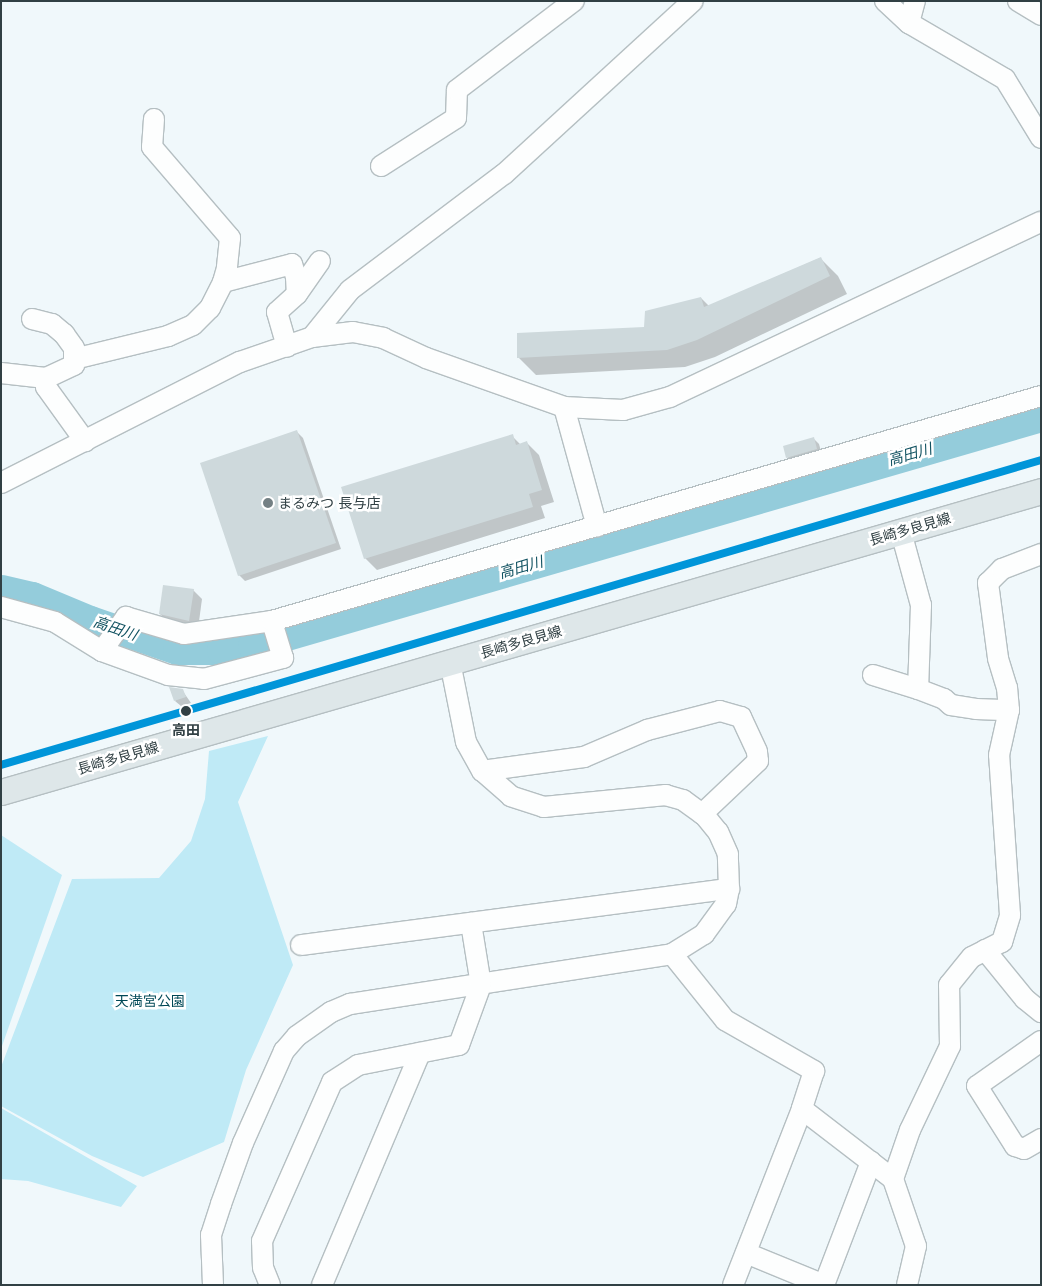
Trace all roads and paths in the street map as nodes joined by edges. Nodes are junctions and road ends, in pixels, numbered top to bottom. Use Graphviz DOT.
graph roads {
  1 [pos="574,1"];
  2 [pos="693,1"];
  3 [pos="885,1"];
  4 [pos="915,1"];
  5 [pos="1018,1"];
  6 [pos="1041,15"];
  7 [pos="909,23"];
  8 [pos="154,119"];
  9 [pos="1041,138"];
  10 [pos="381,166"];
  11 [pos="1041,222"];
  12 [pos="320,261"];
  13 [pos="224,282"];
  14 [pos="297,294"];
  15 [pos="32,319"];
  16 [pos="312,337"];
  17 [pos="287,347"];
  18 [pos="74,359"];
  19 [pos="1,373"];
  20 [pos="46,378"];
  21 [pos="1041,396"];
  22 [pos="564,408"];
  23 [pos="85,441"];
  24 [pos="1,483"];
  25 [pos="1041,491"];
  26 [pos="597,527"];
  27 [pos="901,532"];
  28 [pos="1041,554"];
  29 [pos="1,607"];
  30 [pos="272,621"];
  31 [pos="102,650"];
  32 [pos="450,662"];
  33 [pos="873,675"];
  34 [pos="918,688"];
  35 [pos="1009,710"];
  36 [pos="482,771"];
  37 [pos="1,792"];
  38 [pos="702,814"];
  39 [pos="729,889"];
  40 [pos="471,923"];
  41 [pos="301,945"];
  42 [pos="985,950"];
  43 [pos="672,954"];
  44 [pos="481,985"];
  45 [pos="1041,1012"];
  46 [pos="1041,1040"];
  47 [pos="420,1053"];
  48 [pos="802,1109"];
  49 [pos="1041,1138"];
  50 [pos="871,1162"];
  51 [pos="893,1179"];
  52 [pos="746,1253"];
  53 [pos="213,1285"];
  54 [pos="270,1285"];
  55 [pos="322,1285"];
  56 [pos="734,1285"];
  57 [pos="824,1285"];
  58 [pos="907,1285"];
  1 -- 10 [label="street"];
  2 -- 16 [label="street"];
  3 -- 7 [label="street"];
  4 -- 7 [label="street"];
  5 -- 6 [label="street"];
  7 -- 9 [label="street"];
  8 -- 13 [label="street"];
  11 -- 22 [label="street"];
  12 -- 14 [label="street"];
  13 -- 14 [label="street"];
  13 -- 18 [label="street"];
  14 -- 17 [label="street"];
  15 -- 18 [label="street"];
  16 -- 17 [label="street"];
  16 -- 22 [label="street"];
  17 -- 23 [label="street"];
  18 -- 20 [label="street"];
  19 -- 20 [label="street"];
  20 -- 23 [label="street"];
  21 -- 26 [label="street"];
  22 -- 26 [label="street"];
  23 -- 24 [label="street"];
  25 -- 27 [label="main road, 長崎多良見線"];
  26 -- 30 [label="street"];
  27 -- 32 [label="main road, 長崎多良見線"];
  27 -- 34 [label="street"];
  28 -- 35 [label="street"];
  29 -- 31 [label="street"];
  30 -- 31 [label="street"];
  30 -- 31 [label="street"];
  32 -- 36 [label="street"];
  32 -- 37 [label="main road, 長崎多良見線"];
  33 -- 34 [label="street"];
  34 -- 35 [label="street"];
  35 -- 42 [label="street"];
  36 -- 38 [label="street"];
  36 -- 38 [label="street"];
  38 -- 39 [label="street"];
  39 -- 40 [label="street"];
  39 -- 43 [label="street"];
  40 -- 41 [label="street"];
  40 -- 44 [label="street"];
  42 -- 45 [label="street"];
  42 -- 51 [label="street"];
  43 -- 44 [label="street"];
  43 -- 48 [label="street"];
  44 -- 47 [label="street"];
  44 -- 53 [label="street"];
  46 -- 49 [label="street"];
  47 -- 54 [label="street"];
  47 -- 55 [label="street"];
  48 -- 50 [label="street"];
  48 -- 52 [label="street"];
  50 -- 51 [label="street"];
  50 -- 57 [label="street"];
  51 -- 58 [label="street"];
  52 -- 56 [label="street"];
  52 -- 57 [label="street"];
}
